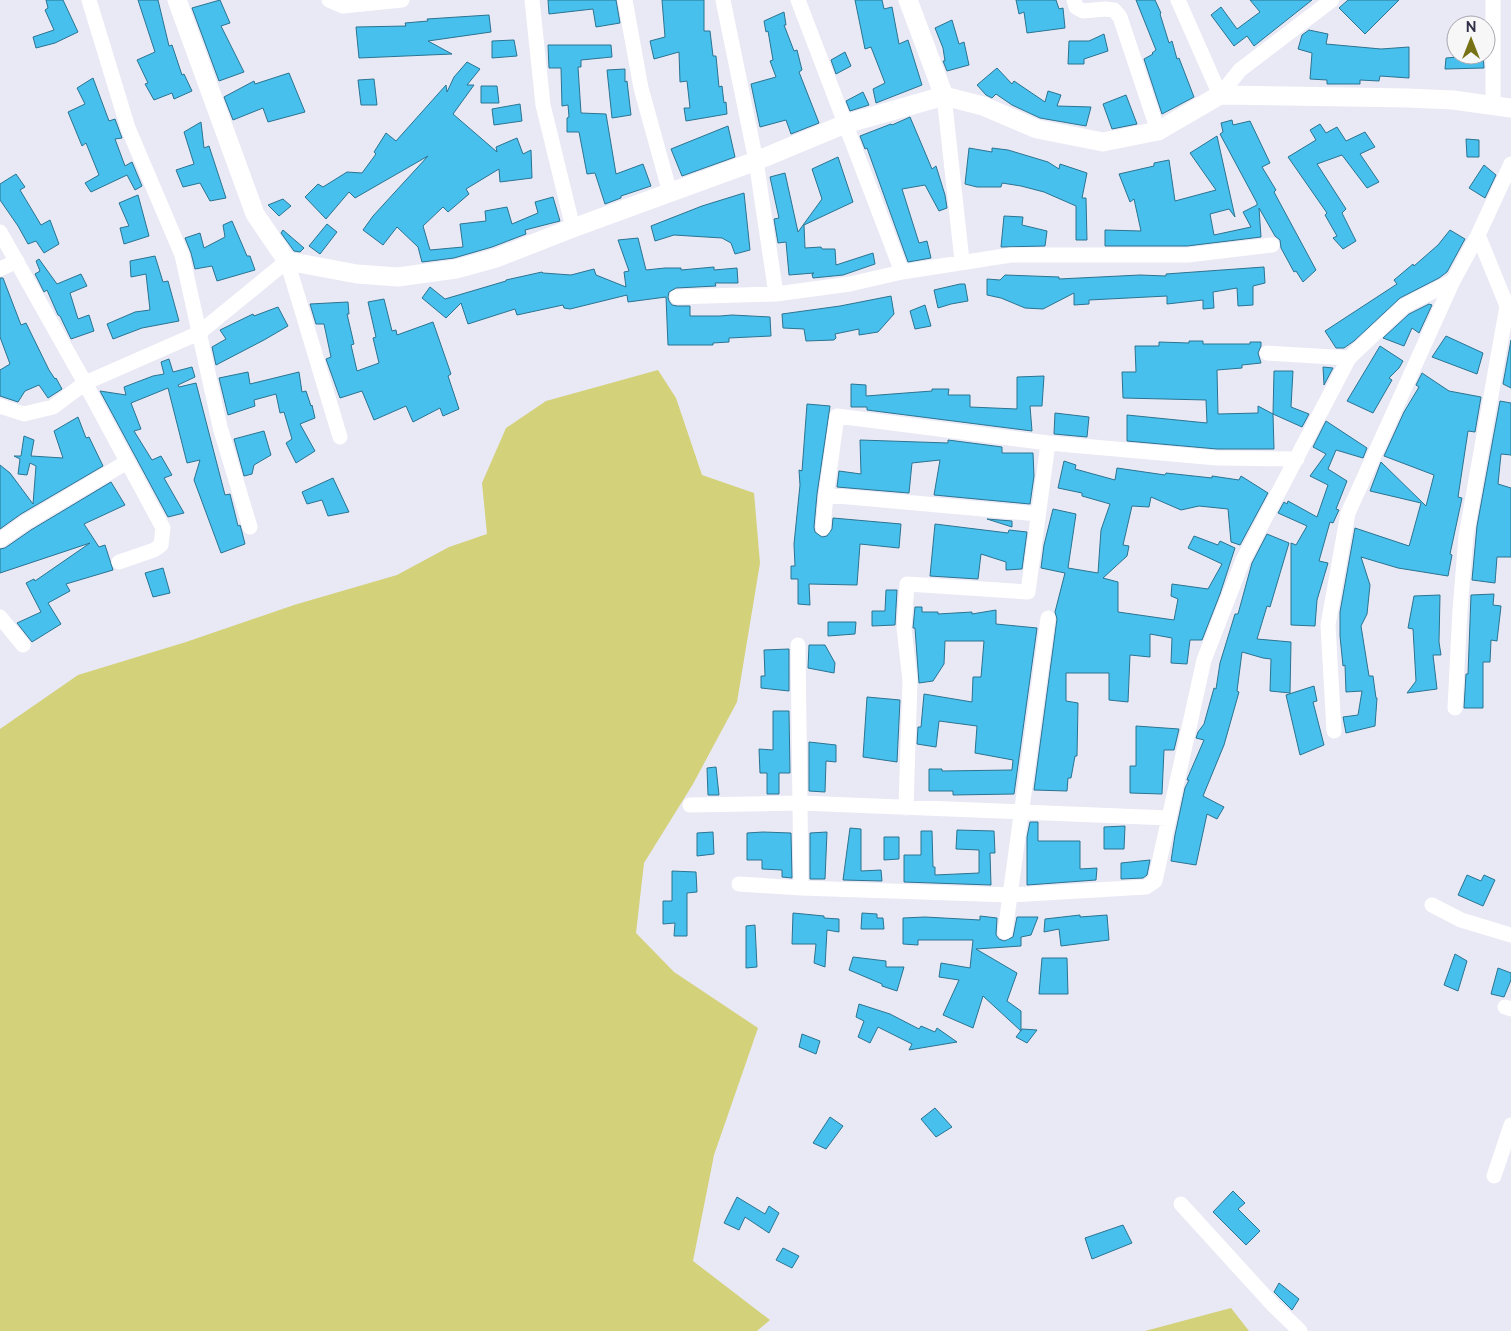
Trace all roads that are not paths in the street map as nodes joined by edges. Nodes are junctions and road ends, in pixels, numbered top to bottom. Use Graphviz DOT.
graph roads {
  1 [pos="88,0"];
  2 [pos="177,0"];
  3 [pos="402,0"];
  4 [pos="532,0"];
  5 [pos="625,0"];
  6 [pos="723,0"];
  7 [pos="798,0"];
  8 [pos="908,0"];
  9 [pos="1074,0"];
  10 [pos="1178,0"];
  11 [pos="1332,0"];
  12 [pos="1493,0"];
  13 [pos="338,2"];
  14 [pos="1220,95"];
  15 [pos="944,96"];
  16 [pos="1502,106"];
  17 [pos="845,124"];
  18 [pos="1158,131"];
  19 [pos="756,161"];
  20 [pos="1511,164"];
  21 [pos="670,193"];
  22 [pos="573,228"];
  23 [pos="0,232"];
  24 [pos="1478,235"];
  25 [pos="1272,245"];
  26 [pos="17,261"];
  27 [pos="287,261"];
  28 [pos="962,261"];
  29 [pos="0,269"];
  30 [pos="902,272"];
  31 [pos="1453,281"];
  32 [pos="776,294"];
  33 [pos="678,297"];
  34 [pos="1509,307"];
  35 [pos="199,333"];
  36 [pos="1267,352"];
  37 [pos="1349,358"];
  38 [pos="85,383"];
  39 [pos="0,406"];
  40 [pos="340,437"];
  41 [pos="1048,443"];
  42 [pos="1297,459"];
  43 [pos="127,462"];
  44 [pos="826,496"];
  45 [pos="1038,514"];
  46 [pos="250,527"];
  47 [pos="823,528"];
  48 [pos="0,540"];
  49 [pos="119,562"];
  50 [pos="0,617"];
  51 [pos="1048,618"];
  52 [pos="23,645"];
  53 [pos="798,645"];
  54 [pos="1455,708"];
  55 [pos="1334,730"];
  56 [pos="800,803"];
  57 [pos="690,805"];
  58 [pos="906,808"];
  59 [pos="1022,813"];
  60 [pos="1169,818"];
  61 [pos="739,884"];
  62 [pos="801,888"];
  63 [pos="1010,895"];
  64 [pos="1432,905"];
  65 [pos="1005,932"];
  66 [pos="1511,935"];
  67 [pos="1511,1125"];
  68 [pos="1494,1176"];
  69 [pos="1181,1204"];
  70 [pos="1300,1331"];
  1 -- 35 [label="street"];
  2 -- 27 [label="main road"];
  3 -- 13 [label="street"];
  4 -- 22 [label="street"];
  5 -- 21 [label="street"];
  6 -- 19 [label="street"];
  7 -- 17 [label="street"];
  8 -- 15 [label="main road"];
  9 -- 18 [label="street"];
  10 -- 14 [label="street"];
  11 -- 14 [label="street"];
  12 -- 16 [label="street"];
  14 -- 16 [label="main road"];
  14 -- 18 [label="main road"];
  15 -- 17 [label="main road"];
  15 -- 18 [label="main road"];
  15 -- 28 [label="street"];
  17 -- 19 [label="main road"];
  17 -- 30 [label="street"];
  19 -- 21 [label="main road"];
  19 -- 32 [label="street"];
  20 -- 24 [label="street"];
  21 -- 22 [label="main road"];
  22 -- 27 [label="main road"];
  23 -- 26 [label="street"];
  24 -- 31 [label="street"];
  24 -- 34 [label="street"];
  25 -- 28 [label="street"];
  26 -- 29 [label="street"];
  26 -- 38 [label="street"];
  27 -- 35 [label="street"];
  27 -- 40 [label="street"];
  28 -- 30 [label="street"];
  30 -- 32 [label="street"];
  31 -- 37 [label="street"];
  31 -- 55 [label="street"];
  32 -- 33 [label="street"];
  34 -- 54 [label="street"];
  35 -- 38 [label="street"];
  35 -- 46 [label="street"];
  36 -- 37 [label="street"];
  37 -- 42 [label="street"];
  38 -- 39 [label="street"];
  38 -- 43 [label="street"];
  41 -- 42 [label="street"];
  41 -- 44 [label="street"];
  41 -- 45 [label="street"];
  42 -- 60 [label="street"];
  43 -- 48 [label="street"];
  43 -- 49 [label="street"];
  44 -- 45 [label="street"];
  44 -- 47 [label="street"];
  45 -- 58 [label="street"];
  50 -- 52 [label="street"];
  51 -- 59 [label="street"];
  53 -- 56 [label="street"];
  56 -- 57 [label="street"];
  56 -- 58 [label="street"];
  56 -- 62 [label="street"];
  58 -- 59 [label="street"];
  59 -- 60 [label="street"];
  59 -- 63 [label="street"];
  60 -- 63 [label="street"];
  61 -- 62 [label="street"];
  62 -- 63 [label="street"];
  63 -- 65 [label="street"];
  64 -- 66 [label="street"];
  67 -- 68 [label="street"];
  69 -- 70 [label="street"];
}
